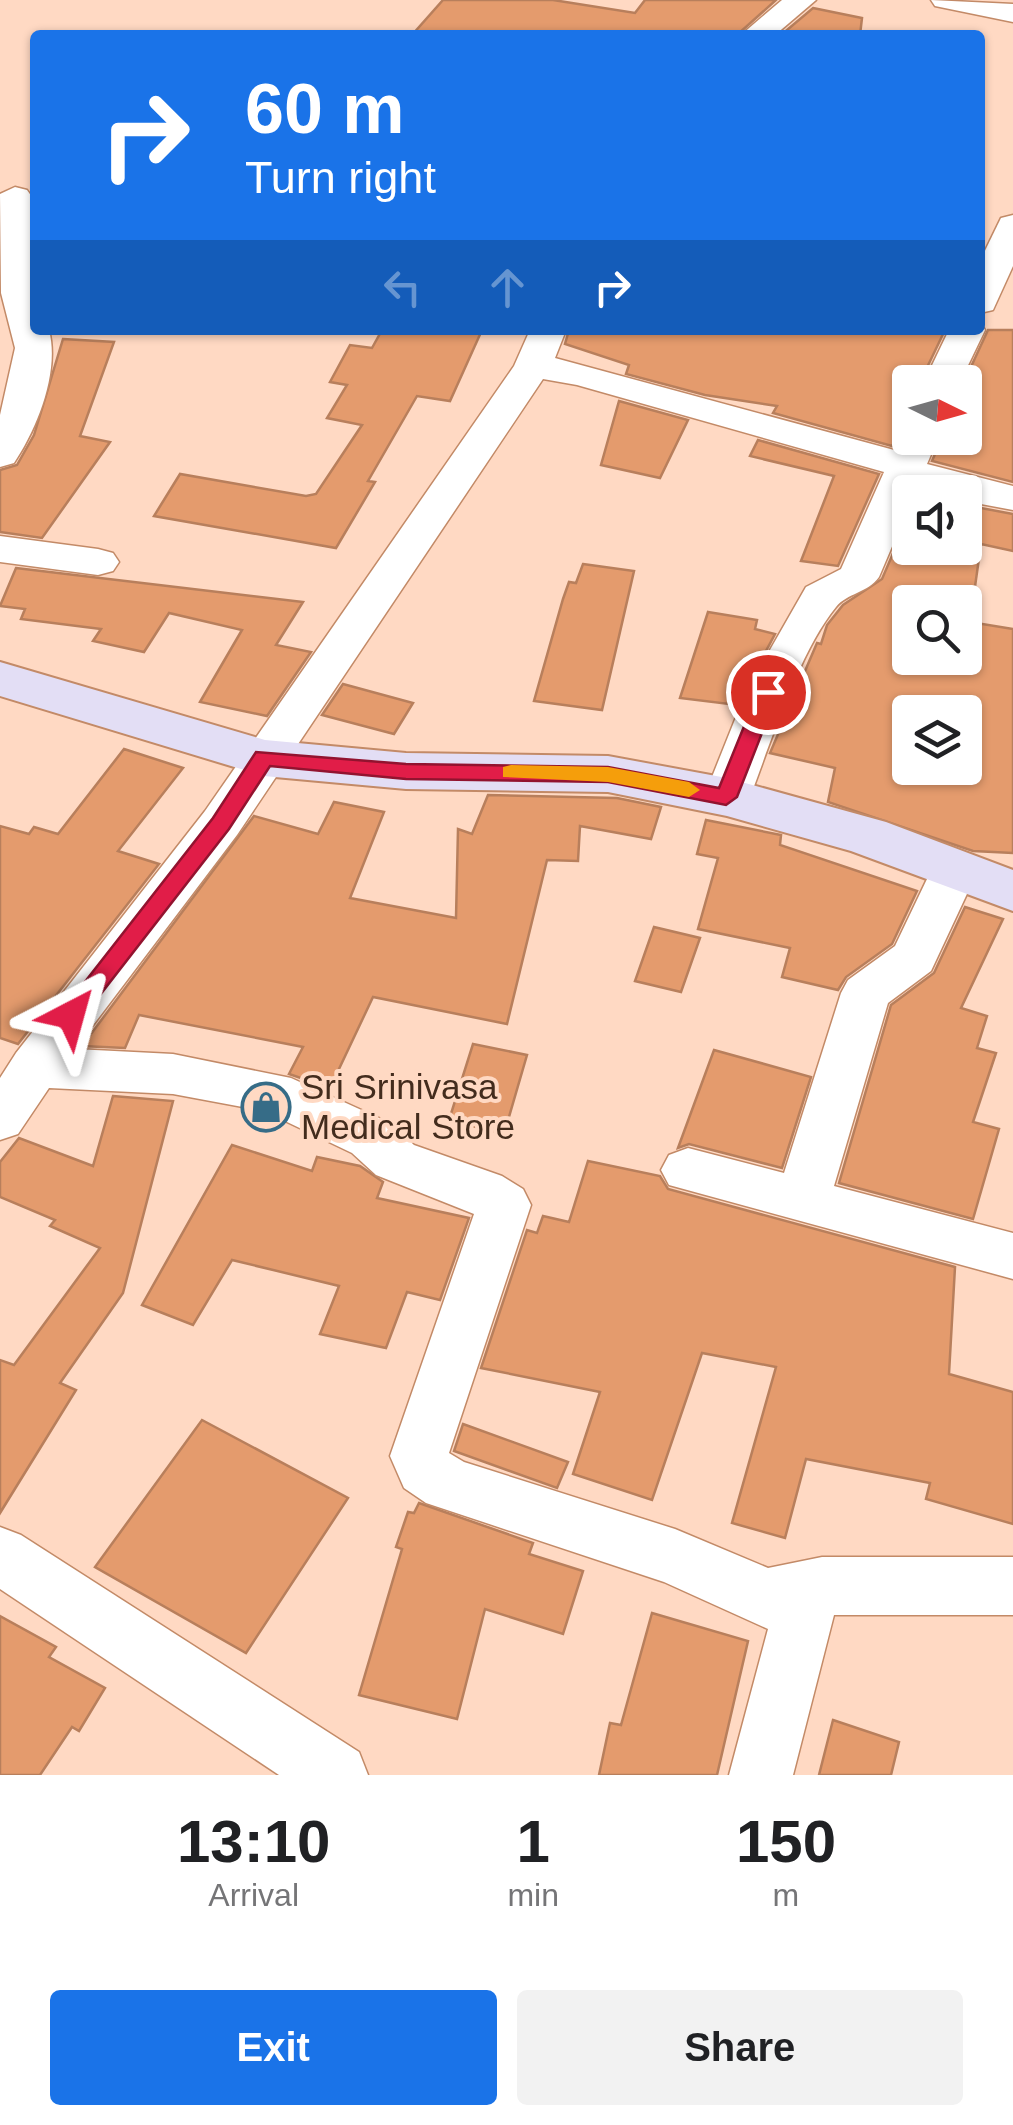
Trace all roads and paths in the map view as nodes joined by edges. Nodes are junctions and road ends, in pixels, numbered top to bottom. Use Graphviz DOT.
graph roads {
  1 [pos="799,0"];
  2 [pos="946,0"];
  3 [pos="1013,12"];
  4 [pos="762,30"];
  5 [pos="17,199"];
  6 [pos="1013,226"];
  7 [pos="985,283"];
  8 [pos="985,320"];
  9 [pos="1013,324"];
  10 [pos="30,329"];
  11 [pos="33,335"];
  12 [pos="964,335"];
  13 [pos="541,348"];
  14 [pos="950,365"];
  15 [pos="901,455"];
  16 [pos="913,455"];
  17 [pos="915,455"];
  18 [pos="0,456"];
  19 [pos="1013,498"];
  20 [pos="0,549"];
  21 [pos="98,562"];
  22 [pos="0,679"];
  23 [pos="264,758"];
  24 [pos="726,797"];
  25 [pos="955,868"];
  26 [pos="1013,890"];
  27 [pos="34,1067"];
  28 [pos="0,1118"];
  29 [pos="688,1170"];
  30 [pos="802,1202"];
  31 [pos="1013,1256"];
  32 [pos="8,1578"];
  33 [pos="1013,1586"];
  34 [pos="803,1614"];
  35 [pos="336,1775"];
  36 [pos="761,1775"];
  1 -- 4 [label="street"];
  2 -- 3 [label="street"];
  5 -- 10 [label="street"];
  6 -- 7 [label="street"];
  8 -- 9 [label="street"];
  11 -- 18 [label="street"];
  12 -- 14 [label="street"];
  13 -- 15 [label="street"];
  13 -- 23 [label="street"];
  16 -- 24 [label="street"];
  17 -- 19 [label="street"];
  20 -- 21 [label="street"];
  22 -- 23 [label="main road"];
  23 -- 24 [label="main road"];
  23 -- 27 [label="street"];
  24 -- 25 [label="main road"];
  25 -- 26 [label="main road"];
  25 -- 30 [label="street"];
  27 -- 28 [label="street"];
  27 -- 34 [label="street"];
  29 -- 30 [label="street"];
  30 -- 31 [label="street"];
  32 -- 35 [label="street"];
  33 -- 34 [label="street"];
  34 -- 36 [label="street"];
}
